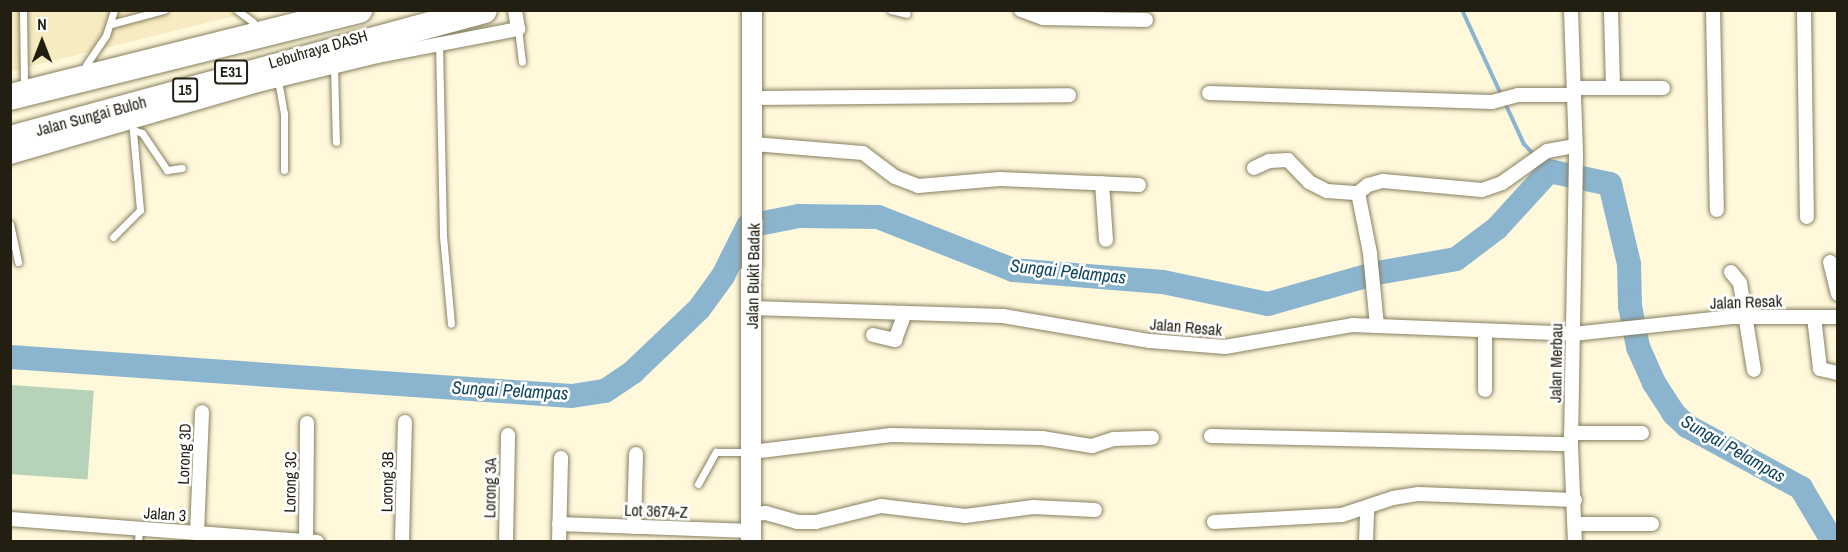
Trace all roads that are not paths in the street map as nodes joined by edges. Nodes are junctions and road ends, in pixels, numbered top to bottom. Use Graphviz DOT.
graph roads {
  1 [pos="23,10"];
  2 [pos="114,10"];
  3 [pos="164,10"];
  4 [pos="300,10"];
  5 [pos="359,10"];
  6 [pos="450,10"];
  7 [pos="484,10"];
  8 [pos="515,10"];
  9 [pos="753,10"];
  10 [pos="891,10"];
  11 [pos="1021,10"];
  12 [pos="1570,10"];
  13 [pos="1611,10"];
  14 [pos="1713,10"];
  15 [pos="1804,10"];
  16 [pos="907,14"];
  17 [pos="245,16"];
  18 [pos="1146,20"];
  19 [pos="111,24"];
  20 [pos="518,28"];
  21 [pos="440,44"];
  22 [pos="522,62"];
  23 [pos="86,65"];
  24 [pos="334,68"];
  25 [pos="278,80"];
  26 [pos="1613,88"];
  27 [pos="1663,88"];
  28 [pos="15,90"];
  29 [pos="1574,92"];
  30 [pos="1209,93"];
  31 [pos="1069,95"];
  32 [pos="753,98"];
  33 [pos="10,124"];
  34 [pos="133,125"];
  35 [pos="10,139"];
  36 [pos="336,142"];
  37 [pos="754,144"];
  38 [pos="1576,151"];
  39 [pos="10,157"];
  40 [pos="182,168"];
  41 [pos="1254,168"];
  42 [pos="284,170"];
  43 [pos="1102,183"];
  44 [pos="1139,185"];
  45 [pos="1358,194"];
  46 [pos="1717,210"];
  47 [pos="1807,218"];
  48 [pos="10,224"];
  49 [pos="113,237"];
  50 [pos="1106,240"];
  51 [pos="18,262"];
  52 [pos="1830,262"];
  53 [pos="1731,272"];
  54 [pos="1838,294"];
  55 [pos="752,308"];
  56 [pos="905,313"];
  57 [pos="1745,317"];
  58 [pos="1814,317"];
  59 [pos="1838,317"];
  60 [pos="451,324"];
  61 [pos="1377,326"];
  62 [pos="1485,330"];
  63 [pos="1573,334"];
  64 [pos="873,335"];
  65 [pos="1754,370"];
  66 [pos="1838,373"];
  67 [pos="1485,390"];
  68 [pos="202,412"];
  69 [pos="405,422"];
  70 [pos="307,423"];
  71 [pos="1642,433"];
  72 [pos="508,435"];
  73 [pos="1211,436"];
  74 [pos="1152,438"];
  75 [pos="1571,439"];
  76 [pos="752,452"];
  77 [pos="636,454"];
  78 [pos="561,458"];
  79 [pos="698,484"];
  80 [pos="1575,500"];
  81 [pos="1367,507"];
  82 [pos="1095,510"];
  83 [pos="10,519"];
  84 [pos="1214,522"];
  85 [pos="559,524"];
  86 [pos="1576,524"];
  87 [pos="1652,524"];
  88 [pos="627,526"];
  89 [pos="751,529"];
  90 [pos="197,533"];
  91 [pos="139,535"];
  92 [pos="306,541"];
  93 [pos="317,542"];
  94 [pos="402,542"];
  95 [pos="506,542"];
  96 [pos="559,542"];
  97 [pos="620,542"];
  98 [pos="1366,542"];
  99 [pos="1575,542"];
  1 -- 28 [label="lane"];
  2 -- 19 [label="lane"];
  3 -- 19 [label="lane"];
  4 -- 17 [label="highway"];
  5 -- 28 [label="highway, Lebuhraya DASH / E31"];
  6 -- 33 [label="highway, Lebuhraya DASH / E31"];
  7 -- 35 [label="highway, Jalan Sungai Buloh / 15"];
  8 -- 20 [label="street"];
  9 -- 32 [label="main road, Jalan Bukit Badak"];
  10 -- 16 [label="lane"];
  11 -- 18 [label="street"];
  12 -- 29 [label="street"];
  13 -- 26 [label="street"];
  14 -- 46 [label="street"];
  15 -- 47 [label="street"];
  17 -- 23 [label="highway"];
  19 -- 23 [label="lane"];
  20 -- 21 [label="street"];
  20 -- 22 [label="lane"];
  21 -- 24 [label="street"];
  21 -- 60 [label="lane"];
  23 -- 28 [label="highway"];
  24 -- 25 [label="street"];
  24 -- 36 [label="lane"];
  25 -- 34 [label="street"];
  25 -- 42 [label="lane"];
  26 -- 27 [label="street"];
  26 -- 29 [label="street"];
  29 -- 30 [label="street"];
  29 -- 38 [label="street"];
  31 -- 32 [label="street"];
  32 -- 37 [label="main road, Jalan Bukit Badak"];
  34 -- 39 [label="street"];
  34 -- 40 [label="lane"];
  34 -- 49 [label="lane"];
  37 -- 43 [label="street"];
  37 -- 55 [label="main road, Jalan Bukit Badak"];
  38 -- 45 [label="street"];
  38 -- 63 [label="street, Jalan Merbau"];
  41 -- 45 [label="street"];
  43 -- 44 [label="street"];
  43 -- 50 [label="street"];
  45 -- 61 [label="street"];
  48 -- 51 [label="lane"];
  52 -- 54 [label="street"];
  53 -- 57 [label="street"];
  55 -- 56 [label="street, Jalan Resak"];
  55 -- 76 [label="main road, Jalan Bukit Badak"];
  56 -- 61 [label="street, Jalan Resak"];
  56 -- 64 [label="street"];
  57 -- 58 [label="street, Jalan Resak"];
  57 -- 63 [label="street, Jalan Resak"];
  57 -- 65 [label="street"];
  58 -- 59 [label="street, Jalan Resak"];
  58 -- 66 [label="street"];
  61 -- 62 [label="street, Jalan Resak"];
  62 -- 63 [label="street, Jalan Resak"];
  62 -- 67 [label="street"];
  63 -- 75 [label="street, Jalan Merbau"];
  68 -- 90 [label="street, Lorong 3D"];
  69 -- 94 [label="street, Lorong 3B"];
  70 -- 92 [label="street, Lorong 3C"];
  71 -- 75 [label="street"];
  72 -- 95 [label="street, Lorong 3A"];
  73 -- 75 [label="street"];
  74 -- 76 [label="street"];
  75 -- 80 [label="street, Jalan Merbau"];
  76 -- 79 [label="lane"];
  76 -- 89 [label="main road, Jalan Bukit Badak"];
  77 -- 88 [label="street"];
  78 -- 85 [label="street"];
  80 -- 81 [label="street"];
  80 -- 86 [label="street, Jalan Merbau"];
  81 -- 84 [label="street"];
  81 -- 98 [label="street"];
  82 -- 89 [label="street, Lot 3674-Z"];
  83 -- 91 [label="street, Jalan 3"];
  85 -- 88 [label="street, Lot 3674-Z"];
  85 -- 96 [label="street"];
  86 -- 87 [label="street"];
  86 -- 99 [label="street, Jalan Merbau"];
  88 -- 89 [label="street, Lot 3674-Z"];
  88 -- 97 [label="street"];
  90 -- 91 [label="street, Jalan 3"];
  90 -- 92 [label="street, Jalan 3"];
  92 -- 93 [label="street, Jalan 3"];
}
